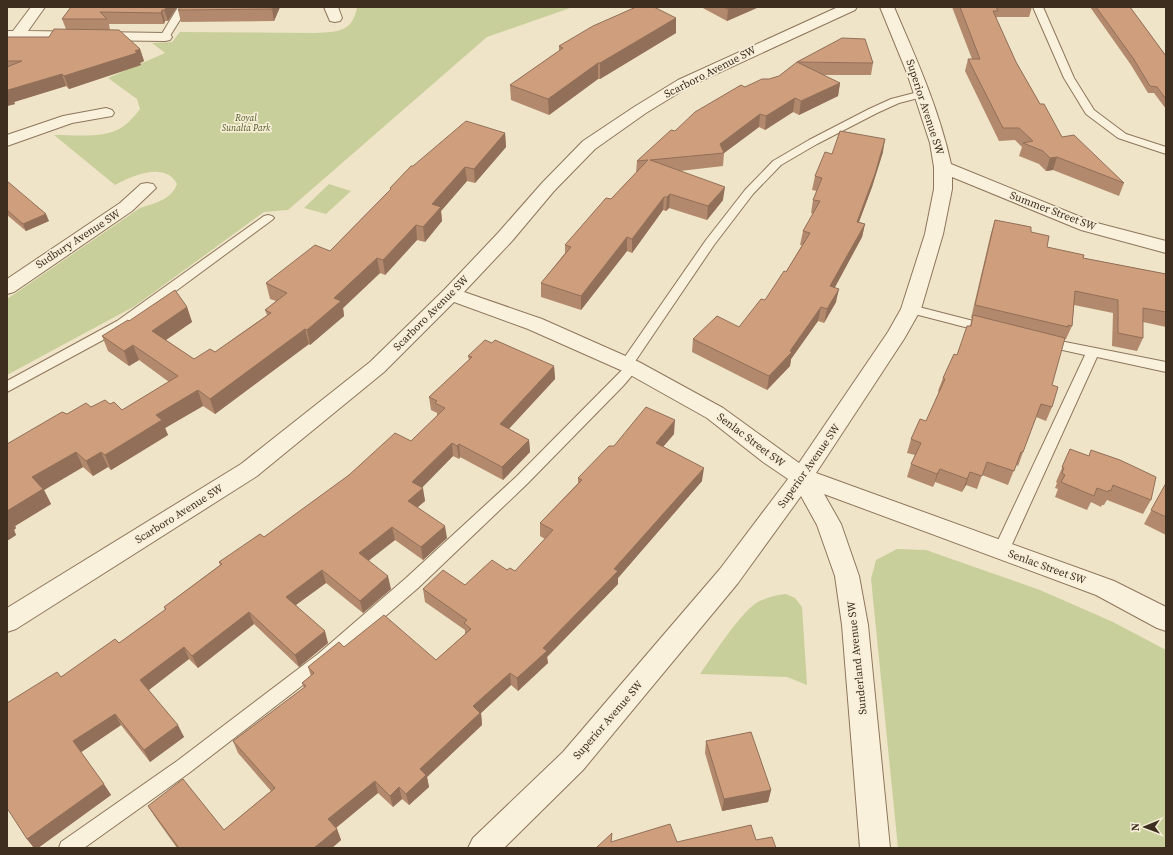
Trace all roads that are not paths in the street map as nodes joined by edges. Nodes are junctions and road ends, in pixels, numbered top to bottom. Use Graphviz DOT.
graph roads {
  1 [pos="38,7"];
  2 [pos="183,7"];
  3 [pos="850,7"];
  4 [pos="887,7"];
  5 [pos="1038,7"];
  6 [pos="12,35"];
  7 [pos="165,37"];
  8 [pos="922,94"];
  9 [pos="106,113"];
  10 [pos="7,141"];
  11 [pos="1166,151"];
  12 [pos="944,167"];
  13 [pos="147,188"];
  14 [pos="268,218"];
  15 [pos="1166,247"];
  16 [pos="7,288"];
  17 [pos="451,294"];
  18 [pos="911,309"];
  19 [pos="1000,332"];
  20 [pos="1030,339"];
  21 [pos="1092,353"];
  22 [pos="630,365"];
  23 [pos="1166,367"];
  24 [pos="7,387"];
  25 [pos="802,477"];
  26 [pos="1002,551"];
  27 [pos="1166,620"];
  28 [pos="7,621"];
  29 [pos="68,848"];
  30 [pos="482,848"];
  31 [pos="875,848"];
  1 -- 6 [label="street"];
  2 -- 7 [label="lane"];
  3 -- 17 [label="street, Scarboro Avenue SW"];
  4 -- 8 [label="street, Superior Avenue SW"];
  5 -- 11 [label="lane"];
  6 -- 7 [label="street"];
  8 -- 12 [label="street, Superior Avenue SW"];
  8 -- 22 [label="lane"];
  9 -- 10 [label="street"];
  12 -- 15 [label="street, Summer Street SW"];
  12 -- 18 [label="street, Superior Avenue SW"];
  13 -- 16 [label="street, Sudbury Avenue SW"];
  14 -- 24 [label="lane"];
  17 -- 22 [label="street, Senlac Street SW"];
  17 -- 28 [label="street, Scarboro Avenue SW"];
  18 -- 19 [label="lane"];
  18 -- 25 [label="street, Superior Avenue SW"];
  20 -- 21 [label="lane"];
  21 -- 23 [label="lane"];
  21 -- 26 [label="lane"];
  22 -- 25 [label="street, Senlac Street SW"];
  22 -- 29 [label="lane"];
  25 -- 26 [label="street, Senlac Street SW"];
  25 -- 30 [label="street, Superior Avenue SW"];
  25 -- 31 [label="street, Sunderland Avenue SW"];
  26 -- 27 [label="street, Senlac Street SW"];
}
